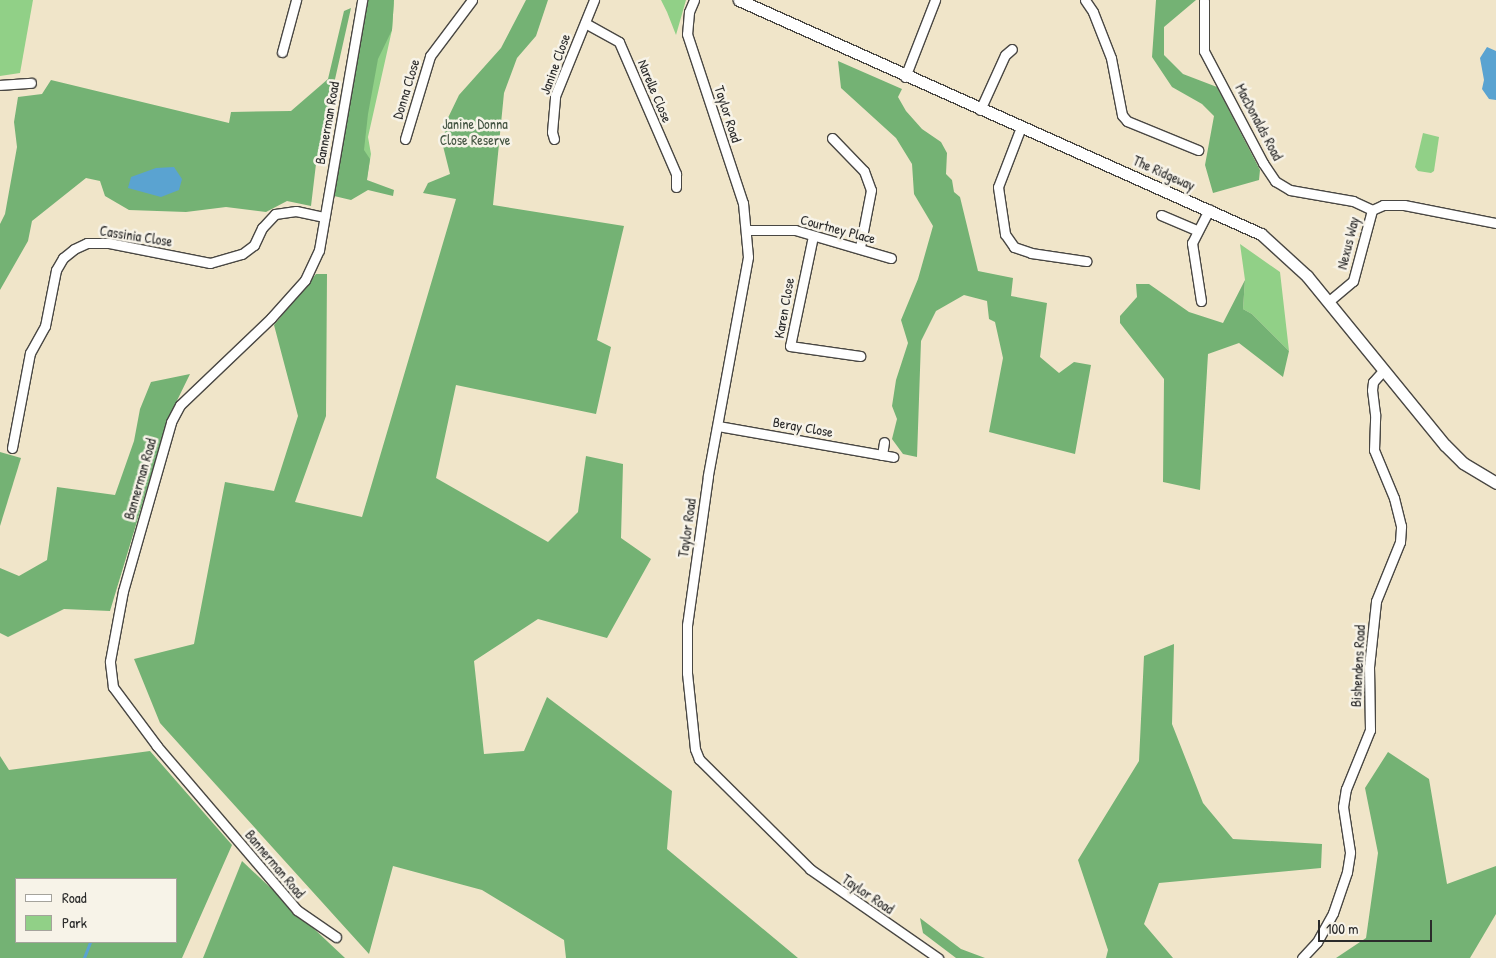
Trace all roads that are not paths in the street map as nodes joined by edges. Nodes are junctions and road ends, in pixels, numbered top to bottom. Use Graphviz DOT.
graph roads {
  1 [pos="296,0"];
  2 [pos="362,0"];
  3 [pos="472,0"];
  4 [pos="594,0"];
  5 [pos="694,0"];
  6 [pos="739,0"];
  7 [pos="935,0"];
  8 [pos="1085,0"];
  9 [pos="1204,0"];
  10 [pos="585,23"];
  11 [pos="1012,49"];
  12 [pos="282,52"];
  13 [pos="905,77"];
  14 [pos="31,83"];
  15 [pos="0,86"];
  16 [pos="980,110"];
  17 [pos="1021,127"];
  18 [pos="832,138"];
  19 [pos="405,139"];
  20 [pos="554,139"];
  21 [pos="1198,150"];
  22 [pos="676,188"];
  23 [pos="1209,209"];
  24 [pos="1372,210"];
  25 [pos="1161,214"];
  26 [pos="324,217"];
  27 [pos="1496,223"];
  28 [pos="747,230"];
  29 [pos="1197,230"];
  30 [pos="813,236"];
  31 [pos="860,247"];
  32 [pos="891,258"];
  33 [pos="1086,261"];
  34 [pos="1201,301"];
  35 [pos="1329,301"];
  36 [pos="860,356"];
  37 [pos="1382,372"];
  38 [pos="718,426"];
  39 [pos="884,442"];
  40 [pos="12,448"];
  41 [pos="882,455"];
  42 [pos="892,457"];
  43 [pos="1496,484"];
  44 [pos="336,937"];
  45 [pos="938,958"];
  46 [pos="1302,958"];
  1 -- 12 [label="street"];
  2 -- 26 [label="street, Bannerman Road"];
  3 -- 19 [label="street, Donna Close"];
  4 -- 10 [label="street, Janine Close"];
  5 -- 28 [label="street, Taylor Road"];
  6 -- 13 [label="street, The Ridgeway"];
  7 -- 13 [label="street"];
  8 -- 21 [label="street"];
  9 -- 24 [label="street, MacDonalds Road"];
  10 -- 20 [label="street, Janine Close"];
  10 -- 22 [label="street, Narelle Close"];
  11 -- 16 [label="street"];
  13 -- 16 [label="street, The Ridgeway"];
  14 -- 15 [label="street"];
  16 -- 17 [label="street, The Ridgeway"];
  17 -- 23 [label="street, The Ridgeway"];
  17 -- 33 [label="street"];
  18 -- 31 [label="street"];
  23 -- 29 [label="street"];
  23 -- 35 [label="street, The Ridgeway"];
  24 -- 27 [label="street"];
  24 -- 35 [label="street, Nexus Way"];
  25 -- 29 [label="street"];
  26 -- 40 [label="street, Cassinia Close"];
  26 -- 44 [label="street, Bannerman Road"];
  28 -- 30 [label="street, Courtney Place"];
  28 -- 38 [label="street, Taylor Road"];
  29 -- 34 [label="street"];
  30 -- 31 [label="street, Courtney Place"];
  30 -- 36 [label="street, Karen Close"];
  31 -- 32 [label="street, Courtney Place"];
  35 -- 37 [label="street, The Ridgeway"];
  37 -- 43 [label="street, The Ridgeway"];
  37 -- 46 [label="street, Bishendens Road"];
  38 -- 41 [label="street, Beray Close"];
  38 -- 45 [label="street, Taylor Road"];
  39 -- 41 [label="street"];
  41 -- 42 [label="street, Beray Close"];
}
